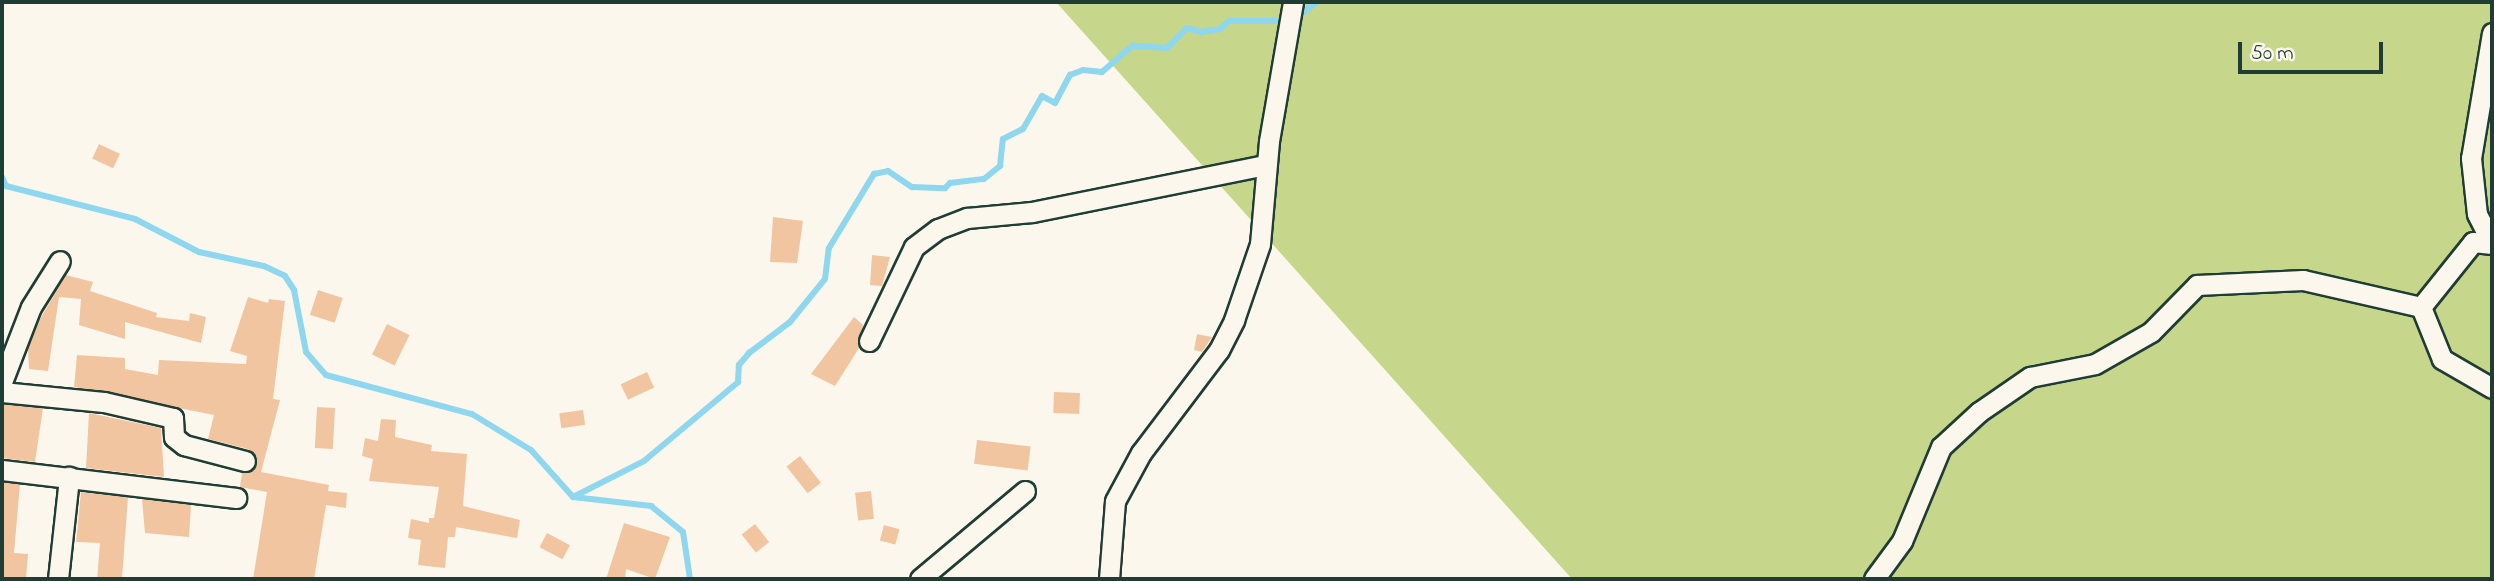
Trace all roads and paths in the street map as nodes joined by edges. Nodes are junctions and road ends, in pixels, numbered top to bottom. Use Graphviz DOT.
graph roads {
  1 [pos="1293,2"];
  2 [pos="2492,33"];
  3 [pos="1266,165"];
  4 [pos="2492,244"];
  5 [pos="61,261"];
  6 [pos="2421,307"];
  7 [pos="869,341"];
  8 [pos="2,382"];
  9 [pos="2492,388"];
  10 [pos="2,392"];
  11 [pos="245,461"];
  12 [pos="2,470"];
  13 [pos="69,477"];
  14 [pos="1025,491"];
  15 [pos="236,498"];
  16 [pos="58,579"];
  17 [pos="920,579"];
  18 [pos="1109,579"];
  19 [pos="1874,579"];
  1 -- 3 [label="street"];
  2 -- 4 [label="street"];
  3 -- 7 [label="street"];
  3 -- 18 [label="street"];
  4 -- 6 [label="street"];
  5 -- 8 [label="street"];
  6 -- 9 [label="street"];
  6 -- 19 [label="street"];
  10 -- 11 [label="street"];
  12 -- 13 [label="street"];
  13 -- 15 [label="street"];
  13 -- 16 [label="street"];
  14 -- 17 [label="street"];
}
